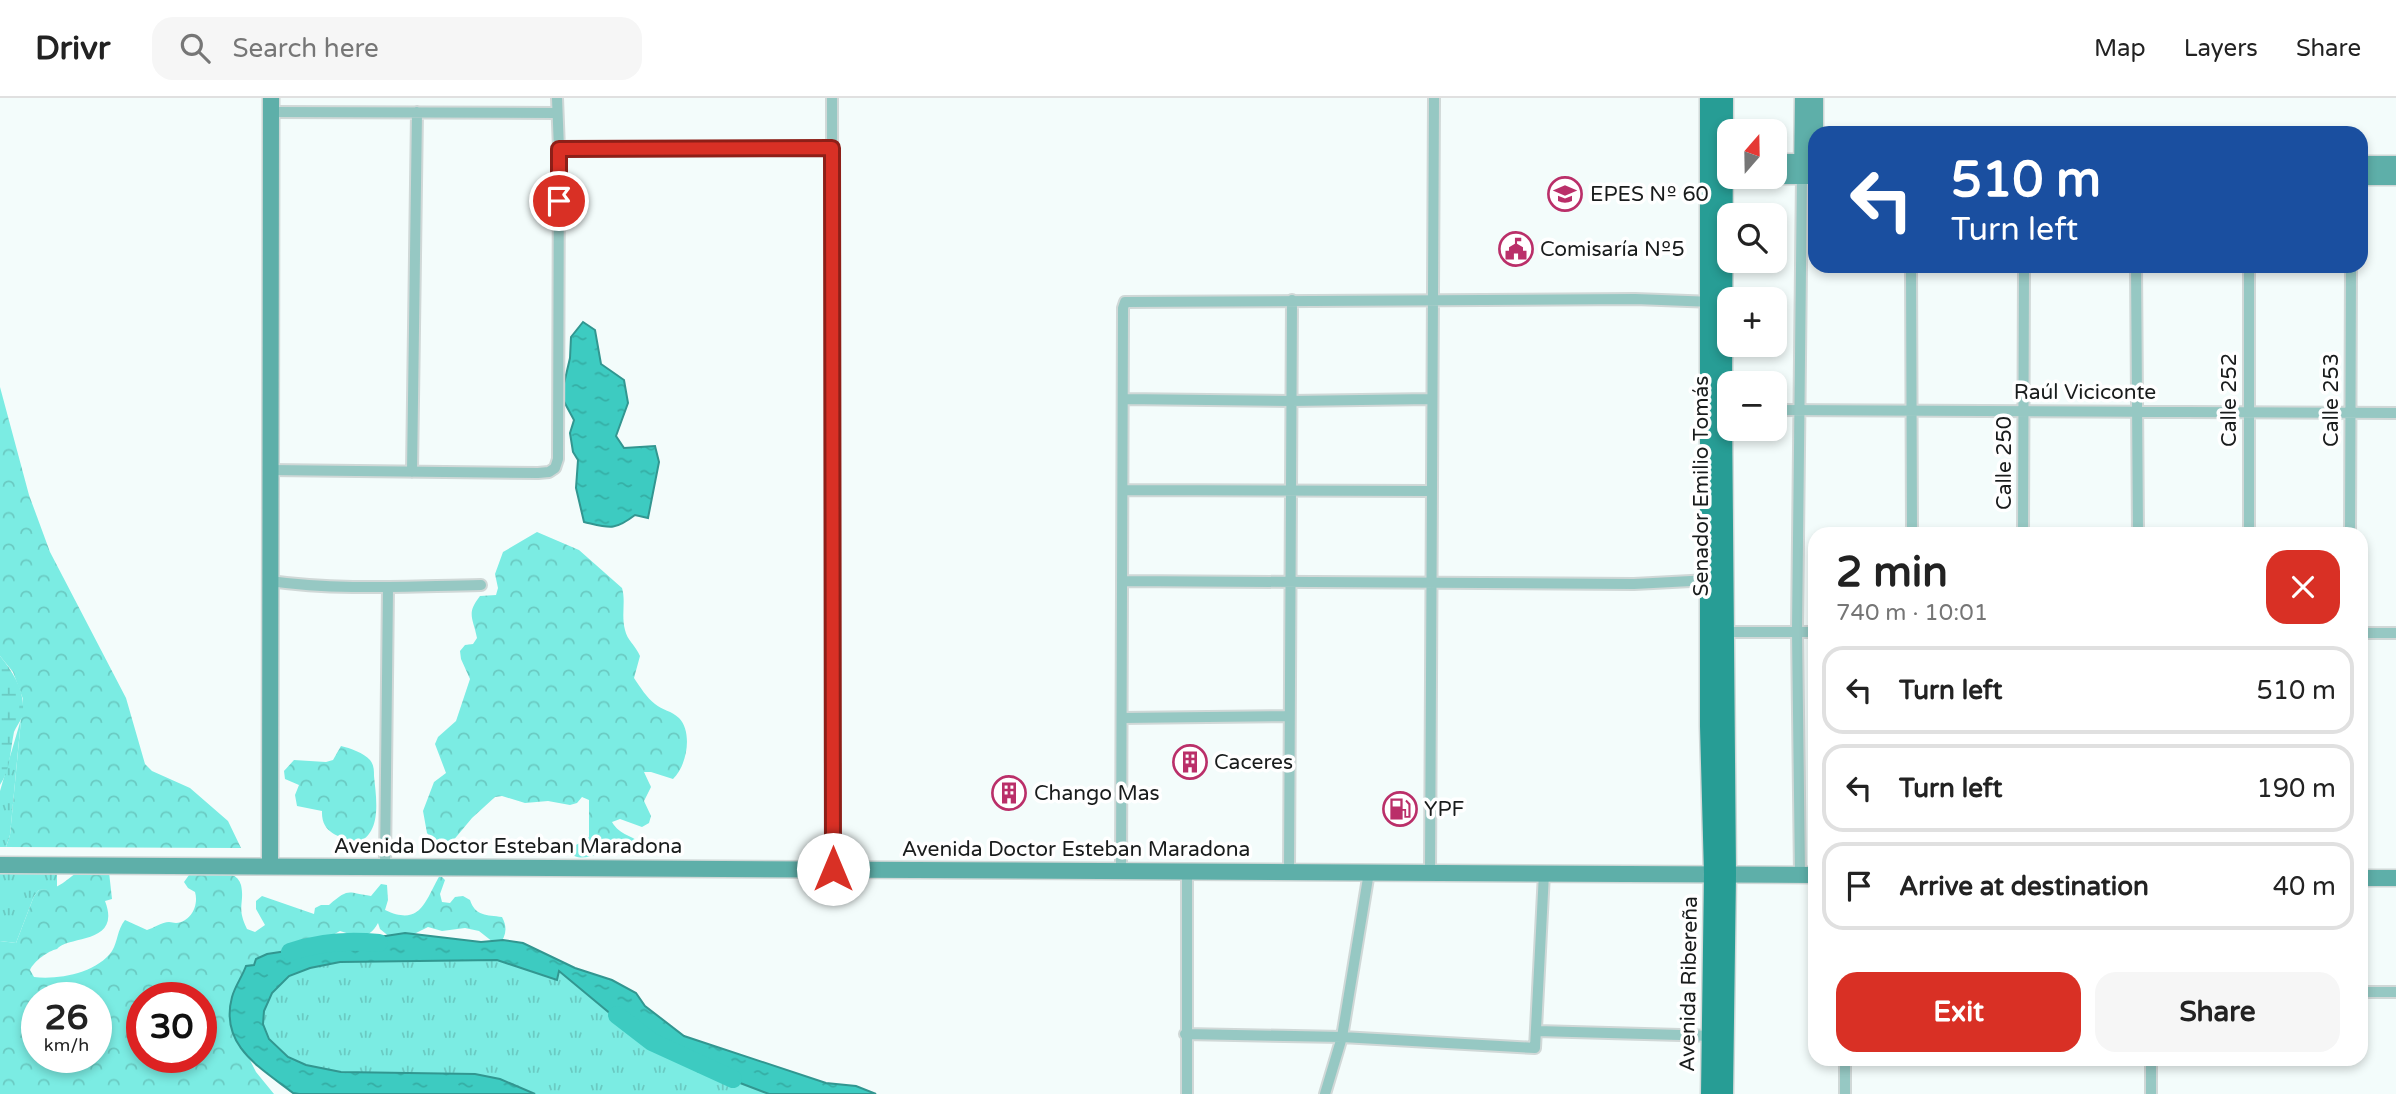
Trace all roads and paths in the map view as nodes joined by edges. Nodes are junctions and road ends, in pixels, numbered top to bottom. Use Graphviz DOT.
graph roads {
  1 [pos="557,98"];
  2 [pos="832,98"];
  3 [pos="1434,98"];
  4 [pos="1709,98"];
  5 [pos="1724,98"];
  6 [pos="1803,98"];
  7 [pos="1815,98"];
  8 [pos="271,105"];
  9 [pos="416,112"];
  10 [pos="556,113"];
  11 [pos="1723,119"];
  12 [pos="1815,126"];
  13 [pos="1717,145"];
  14 [pos="832,148"];
  15 [pos="559,149"];
  16 [pos="1808,157"];
  17 [pos="2368,164"];
  18 [pos="2396,164"];
  19 [pos="1787,165"];
  20 [pos="1808,169"];
  21 [pos="1808,169"];
  22 [pos="1787,173"];
  23 [pos="2368,177"];
  24 [pos="2396,177"];
  25 [pos="1720,189"];
  26 [pos="1808,196"];
  27 [pos="1911,273"];
  28 [pos="2024,273"];
  29 [pos="2136,273"];
  30 [pos="2249,273"];
  31 [pos="2351,273"];
  32 [pos="1292,300"];
  33 [pos="1433,301"];
  34 [pos="1716,302"];
  35 [pos="1719,371"];
  36 [pos="1123,399"];
  37 [pos="1431,399"];
  38 [pos="1290,401"];
  39 [pos="1787,410"];
  40 [pos="1800,411"];
  41 [pos="1912,411"];
  42 [pos="2024,411"];
  43 [pos="2137,412"];
  44 [pos="2248,412"];
  45 [pos="2350,412"];
  46 [pos="2396,412"];
  47 [pos="1718,441"];
  48 [pos="1720,441"];
  49 [pos="270,470"];
  50 [pos="412,472"];
  51 [pos="1123,491"];
  52 [pos="1431,491"];
  53 [pos="1290,492"];
  54 [pos="1912,527"];
  55 [pos="2023,527"];
  56 [pos="2137,527"];
  57 [pos="2249,527"];
  58 [pos="2350,527"];
  59 [pos="1710,580"];
  60 [pos="270,581"];
  61 [pos="1122,581"];
  62 [pos="1289,581"];
  63 [pos="1430,582"];
  64 [pos="481,585"];
  65 [pos="388,587"];
  66 [pos="1717,632"];
  67 [pos="1797,632"];
  68 [pos="1808,632"];
  69 [pos="2368,633"];
  70 [pos="2396,633"];
  71 [pos="1289,716"];
  72 [pos="1122,719"];
  73 [pos="0,865"];
  74 [pos="270,866"];
  75 [pos="385,866"];
  76 [pos="833,869"];
  77 [pos="1121,871"];
  78 [pos="1186,871"];
  79 [pos="1289,872"];
  80 [pos="1369,872"];
  81 [pos="1430,873"];
  82 [pos="1544,873"];
  83 [pos="1720,874"];
  84 [pos="1807,875"];
  85 [pos="2368,878"];
  86 [pos="2396,878"];
  87 [pos="2368,992"];
  88 [pos="2396,992"];
  89 [pos="1537,1031"];
  90 [pos="1185,1034"];
  91 [pos="1718,1036"];
  92 [pos="1342,1037"];
  93 [pos="1844,1066"];
  94 [pos="2151,1066"];
  95 [pos="1187,1094"];
  96 [pos="1325,1094"];
  97 [pos="1710,1094"];
  98 [pos="1724,1094"];
  99 [pos="1844,1094"];
  100 [pos="2151,1094"];
  1 -- 10 [label="street"];
  2 -- 14 [label="street"];
  3 -- 33 [label="street"];
  4 -- 13 [label="main road, Senador Emilio Tomás"];
  5 -- 11 [label="main road, Senador Emilio Tomás"];
  6 -- 16 [label="main road"];
  7 -- 12 [label="main road"];
  8 -- 9 [label="street"];
  8 -- 49 [label="main road"];
  9 -- 10 [label="street"];
  9 -- 50 [label="street"];
  10 -- 15 [label="street"];
  14 -- 15 [label="street"];
  14 -- 76 [label="street"];
  15 -- 50 [label="street"];
  17 -- 18 [label="main road"];
  19 -- 20 [label="main road"];
  21 -- 22 [label="main road"];
  23 -- 24 [label="main road"];
  25 -- 34 [label="main road, Senador Emilio Tomás"];
  26 -- 40 [label="street"];
  27 -- 41 [label="street"];
  28 -- 42 [label="street, Calle 250"];
  29 -- 43 [label="street"];
  30 -- 44 [label="street, Calle 252"];
  31 -- 45 [label="street, Calle 253"];
  32 -- 33 [label="street"];
  32 -- 36 [label="street"];
  32 -- 38 [label="street"];
  33 -- 34 [label="street"];
  33 -- 37 [label="street"];
  34 -- 35 [label="main road, Senador Emilio Tomás"];
  36 -- 38 [label="street"];
  36 -- 51 [label="street"];
  37 -- 38 [label="street"];
  37 -- 52 [label="street"];
  38 -- 53 [label="street"];
  39 -- 40 [label="street, Raúl Viciconte"];
  40 -- 41 [label="street, Raúl Viciconte"];
  40 -- 67 [label="street"];
  41 -- 42 [label="street, Raúl Viciconte"];
  41 -- 54 [label="street"];
  42 -- 43 [label="street, Raúl Viciconte"];
  42 -- 55 [label="street, Calle 250"];
  43 -- 44 [label="street, Raúl Viciconte"];
  43 -- 56 [label="street"];
  44 -- 45 [label="street, Raúl Viciconte"];
  44 -- 57 [label="street, Calle 252"];
  45 -- 46 [label="street, Raúl Viciconte"];
  45 -- 58 [label="street, Calle 253"];
  47 -- 59 [label="main road, Senador Emilio Tomás"];
  48 -- 66 [label="main road, Senador Emilio Tomás"];
  49 -- 50 [label="street"];
  49 -- 60 [label="main road"];
  51 -- 53 [label="street"];
  51 -- 61 [label="street"];
  52 -- 53 [label="street"];
  52 -- 63 [label="street"];
  53 -- 62 [label="street"];
  59 -- 63 [label="street"];
  59 -- 66 [label="main road, Senador Emilio Tomás"];
  60 -- 65 [label="street"];
  60 -- 74 [label="main road"];
  61 -- 62 [label="street"];
  61 -- 72 [label="street"];
  62 -- 63 [label="street"];
  62 -- 71 [label="street"];
  63 -- 81 [label="street"];
  64 -- 65 [label="street"];
  65 -- 75 [label="street"];
  66 -- 67 [label="street"];
  66 -- 83 [label="main road, Senador Emilio Tomás"];
  67 -- 68 [label="street"];
  67 -- 84 [label="street"];
  69 -- 70 [label="street"];
  71 -- 72 [label="street"];
  71 -- 79 [label="street"];
  72 -- 77 [label="street"];
  73 -- 74 [label="main road, Avenida Doctor Esteban Maradona"];
  74 -- 75 [label="main road, Avenida Doctor Esteban Maradona"];
  75 -- 76 [label="main road, Avenida Doctor Esteban Maradona"];
  76 -- 77 [label="main road, Avenida Doctor Esteban Maradona"];
  77 -- 78 [label="main road, Avenida Doctor Esteban Maradona"];
  78 -- 79 [label="main road, Avenida Doctor Esteban Maradona"];
  78 -- 90 [label="street"];
  79 -- 80 [label="main road, Avenida Doctor Esteban Maradona"];
  80 -- 81 [label="main road, Avenida Doctor Esteban Maradona"];
  80 -- 92 [label="street"];
  81 -- 82 [label="main road, Avenida Doctor Esteban Maradona"];
  82 -- 83 [label="main road, Avenida Doctor Esteban Maradona"];
  82 -- 89 [label="street"];
  83 -- 84 [label="main road, Avenida Doctor Esteban Maradona"];
  83 -- 91 [label="main road, Avenida Ribereña"];
  85 -- 86 [label="main road"];
  87 -- 88 [label="street"];
  89 -- 91 [label="street"];
  89 -- 92 [label="street"];
  90 -- 92 [label="street"];
  90 -- 95 [label="street"];
  91 -- 97 [label="main road, Avenida Ribereña"];
  91 -- 98 [label="main road, Avenida Ribereña"];
  92 -- 96 [label="street"];
  93 -- 99 [label="street"];
  94 -- 100 [label="street"];
}
